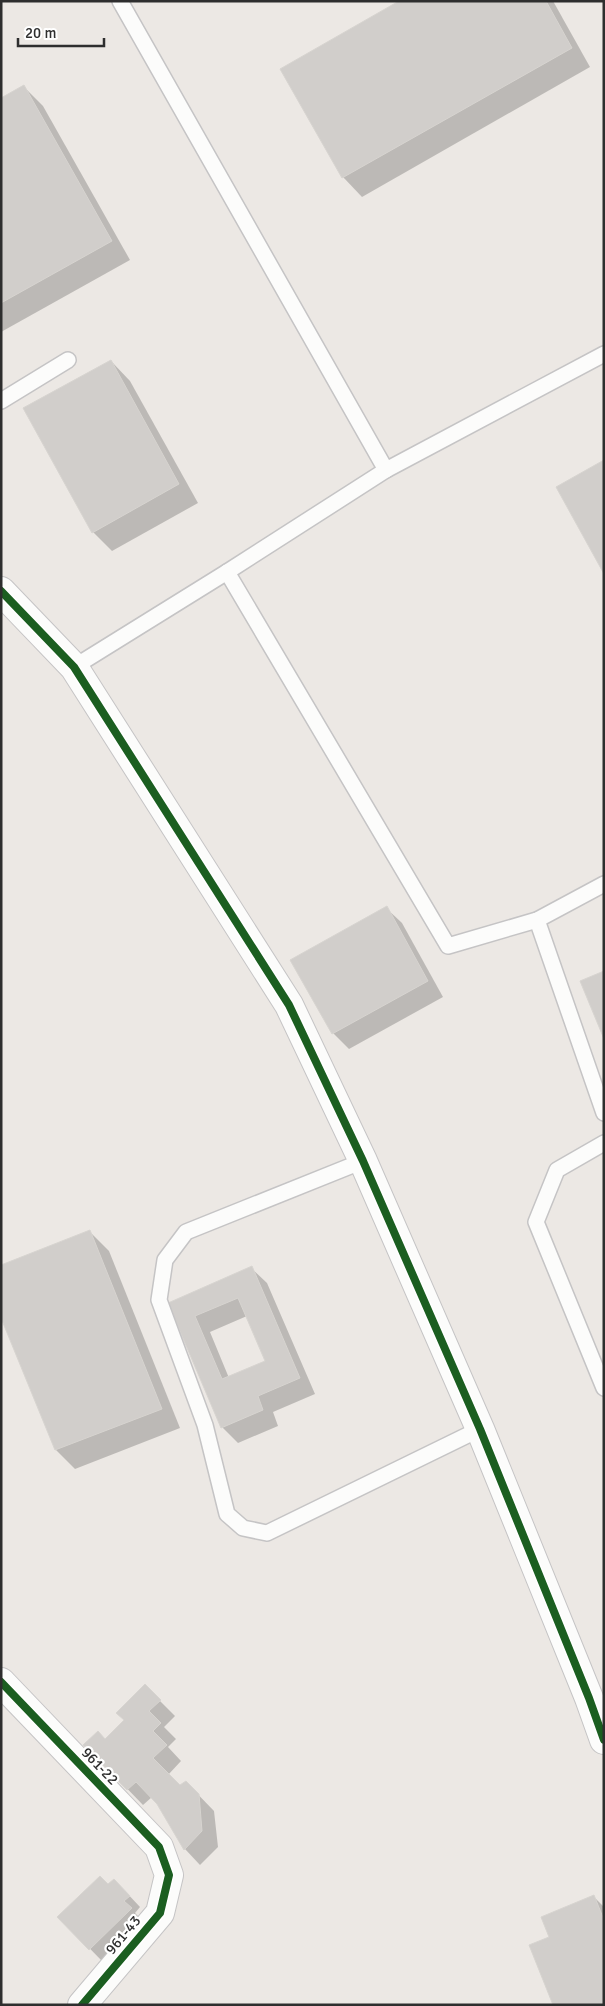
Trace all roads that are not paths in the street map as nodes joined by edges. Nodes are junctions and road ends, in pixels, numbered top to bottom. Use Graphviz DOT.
graph roads {
  1 [pos="120,1"];
  2 [pos="604,354"];
  3 [pos="68,360"];
  4 [pos="1,402"];
  5 [pos="386,470"];
  6 [pos="227,572"];
  7 [pos="1,591"];
  8 [pos="74,667"];
  9 [pos="604,884"];
  10 [pos="537,920"];
  11 [pos="604,1113"];
  12 [pos="604,1143"];
  13 [pos="363,1161"];
  14 [pos="604,1388"];
  15 [pos="480,1429"];
  16 [pos="1,1682"];
  17 [pos="597,1695"];
  18 [pos="604,1740"];
  19 [pos="169,1875"];
  20 [pos="82,2005"];
  1 -- 5 [label="lane"];
  2 -- 5 [label="lane"];
  3 -- 4 [label="lane"];
  5 -- 6 [label="lane"];
  6 -- 8 [label="lane"];
  6 -- 10 [label="lane"];
  7 -- 8 [label="street"];
  8 -- 13 [label="street"];
  9 -- 10 [label="lane"];
  10 -- 11 [label="lane"];
  12 -- 14 [label="lane"];
  13 -- 15 [label="street"];
  13 -- 15 [label="lane"];
  15 -- 17 [label="street"];
  16 -- 19 [label="street, 961-22"];
  17 -- 18 [label="street"];
  19 -- 20 [label="street, 961-43"];
}
